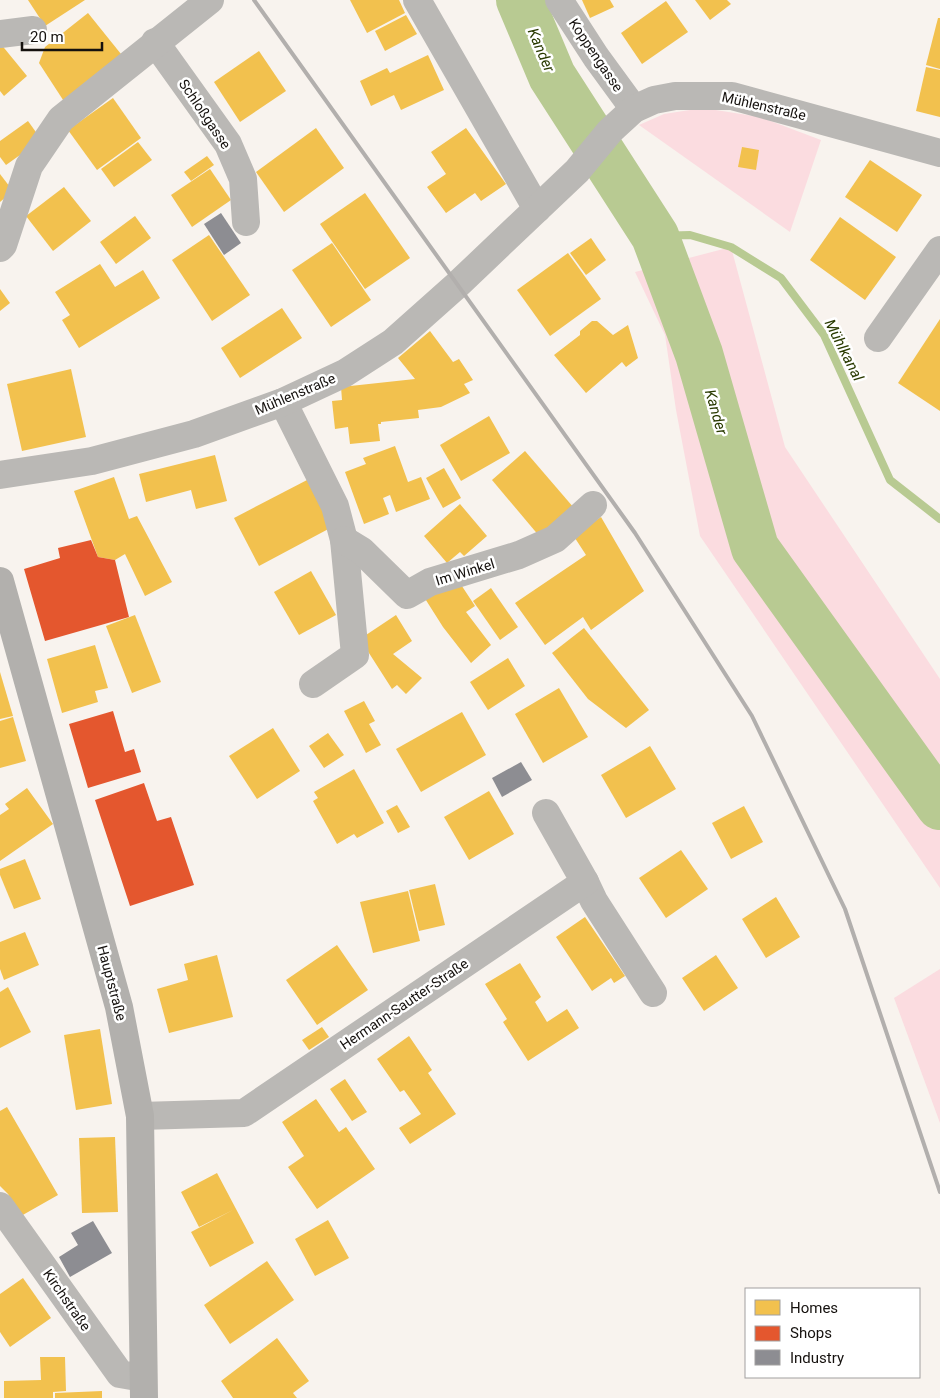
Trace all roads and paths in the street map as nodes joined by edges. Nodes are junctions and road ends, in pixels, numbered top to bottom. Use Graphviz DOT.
graph roads {
  1 [pos="210,0"];
  2 [pos="417,0"];
  3 [pos="560,0"];
  4 [pos="33,30"];
  5 [pos="0,34"];
  6 [pos="155,42"];
  7 [pos="634,109"];
  8 [pos="940,153"];
  9 [pos="537,209"];
  10 [pos="246,222"];
  11 [pos="0,248"];
  12 [pos="940,250"];
  13 [pos="878,338"];
  14 [pos="282,402"];
  15 [pos="0,475"];
  16 [pos="594,505"];
  17 [pos="344,540"];
  18 [pos="0,581"];
  19 [pos="313,684"];
  20 [pos="546,814"];
  21 [pos="585,882"];
  22 [pos="654,993"];
  23 [pos="140,1116"];
  24 [pos="0,1206"];
  25 [pos="144,1388"];
  1 -- 6 [label="street"];
  2 -- 9 [label="street"];
  3 -- 7 [label="street, Koppengasse"];
  4 -- 5 [label="street"];
  6 -- 10 [label="street, Schloßgasse"];
  6 -- 11 [label="street"];
  7 -- 8 [label="street, Mühlenstraße"];
  7 -- 9 [label="street, Mühlenstraße"];
  9 -- 14 [label="street, Mühlenstraße"];
  12 -- 13 [label="street"];
  14 -- 15 [label="street, Mühlenstraße"];
  14 -- 17 [label="street"];
  16 -- 17 [label="street, Im Winkel"];
  17 -- 19 [label="street"];
  18 -- 23 [label="main road, Hauptstraße"];
  20 -- 21 [label="street"];
  21 -- 22 [label="street"];
  21 -- 23 [label="street, Hermann-Sautter-Straße"];
  23 -- 25 [label="main road, Hauptstraße"];
  24 -- 25 [label="street, Kirchstraße"];
}
